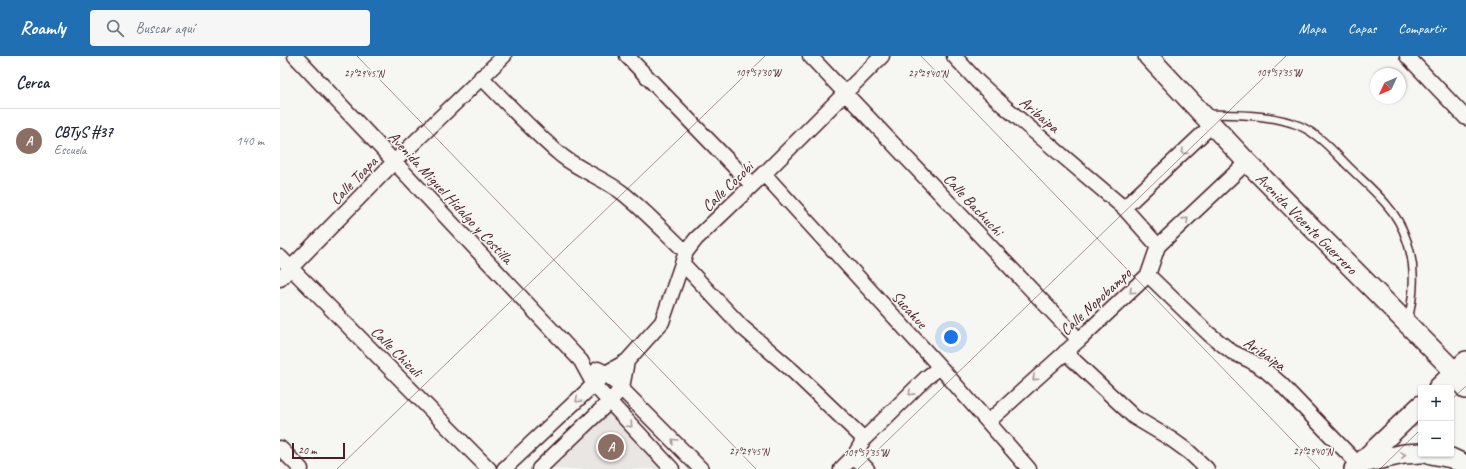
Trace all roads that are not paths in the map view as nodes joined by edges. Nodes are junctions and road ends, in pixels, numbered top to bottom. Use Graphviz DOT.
graph roads {
  1 [pos="295,56"];
  2 [pos="627,56"];
  3 [pos="810,56"];
  4 [pos="882,56"];
  5 [pos="954,56"];
  6 [pos="1148,56"];
  7 [pos="1407,56"];
  8 [pos="500,57"];
  9 [pos="481,77"];
  10 [pos="845,92"];
  11 [pos="1466,118"];
  12 [pos="1207,120"];
  13 [pos="394,162"];
  14 [pos="1247,162"];
  15 [pos="764,174"];
  16 [pos="752,185"];
  17 [pos="1124,208"];
  18 [pos="1158,246"];
  19 [pos="280,257"];
  20 [pos="684,258"];
  21 [pos="291,268"];
  22 [pos="1148,275"];
  23 [pos="280,279"];
  24 [pos="1407,324"];
  25 [pos="1079,340"];
  26 [pos="1065,352"];
  27 [pos="581,361"];
  28 [pos="627,361"];
  29 [pos="940,367"];
  30 [pos="1461,367"];
  31 [pos="606,373"];
  32 [pos="594,385"];
  33 [pos="1441,385"];
  34 [pos="622,388"];
  35 [pos="1466,389"];
  36 [pos="609,402"];
  37 [pos="1418,408"];
  38 [pos="988,422"];
  39 [pos="864,439"];
  40 [pos="280,448"];
  41 [pos="1418,453"];
  42 [pos="854,456"];
  43 [pos="1446,457"];
  44 [pos="1466,465"];
  45 [pos="1356,467"];
  46 [pos="301,469"];
  47 [pos="489,469"];
  48 [pos="504,469"];
  49 [pos="539,469"];
  50 [pos="672,469"];
  51 [pos="701,469"];
  52 [pos="841,469"];
  53 [pos="867,469"];
  54 [pos="1029,469"];
  55 [pos="1207,469"];
  1 -- 13 [label="street, Avenida Miguel Hidalgo y Costilla"];
  2 -- 16 [label="street"];
  3 -- 10 [label="street, Calle Bachuchi"];
  4 -- 10 [label="street, Calle Cocobi"];
  5 -- 17 [label="street, Aribaipa"];
  6 -- 12 [label="main road, Avenida Vicente Guerrero"];
  7 -- 11 [label="street"];
  8 -- 9 [label="street, Calle Toapa"];
  9 -- 13 [label="street, Calle Toapa"];
  9 -- 20 [label="street"];
  10 -- 15 [label="street, Calle Cocobi"];
  10 -- 25 [label="street, Calle Bachuchi"];
  12 -- 14 [label="main road, Avenida Vicente Guerrero"];
  12 -- 17 [label="street, one-way"];
  12 -- 24 [label="lane"];
  13 -- 21 [label="street, Calle Toapa"];
  13 -- 27 [label="street, Avenida Miguel Hidalgo y Costilla"];
  18 -- 14 [label="street, Calle Nopobampo, one-way"];
  14 -- 24 [label="main road, Avenida Vicente Guerrero"];
  15 -- 16 [label="street, Calle Cocobi"];
  15 -- 29 [label="street, Sucahue"];
  16 -- 20 [label="street, Calle Cocobi"];
  17 -- 18 [label="street, Aribaipa"];
  18 -- 22 [label="street, Calle Nopobampo"];
  19 -- 21 [label="street, Calle Chiculi"];
  20 -- 28 [label="street, Calle Cocobi"];
  20 -- 39 [label="street"];
  21 -- 23 [label="street, Calle Toapa"];
  21 -- 47 [label="street, Calle Chiculi"];
  22 -- 25 [label="street, Calle Nopobampo, one-way"];
  22 -- 45 [label="street, Aribaipa"];
  24 -- 30 [label="main road, Avenida Vicente Guerrero"];
  25 -- 26 [label="street, Calle Nopobampo"];
  26 -- 38 [label="street, Calle Nopobampo, one-way"];
  26 -- 55 [label="street"];
  27 -- 31 [label="street, Avenida Miguel Hidalgo y Costilla"];
  27 -- 32 [label="street, Avenida Miguel Hidalgo y Costilla"];
  28 -- 31 [label="street, Calle Cocobi"];
  28 -- 34 [label="street"];
  29 -- 38 [label="street, Sucahue"];
  29 -- 39 [label="street, one-way"];
  30 -- 33 [label="main road"];
  30 -- 35 [label="main road, Avenida Vicente Guerrero"];
  31 -- 32 [label="street, Calle Cocobi"];
  31 -- 34 [label="street, Avenida Miguel Hidalgo y Costilla"];
  32 -- 36 [label="street, Avenida Miguel Hidalgo y Costilla"];
  32 -- 48 [label="street, Calle Cocobi, one-way"];
  34 -- 36 [label="street"];
  51 -- 34 [label="street, Avenida Miguel Hidalgo y Costilla, one-way"];
  36 -- 49 [label="street"];
  36 -- 50 [label="street, Avenida Miguel Hidalgo y Costilla, one-way"];
  37 -- 45 [label="main road"];
  38 -- 54 [label="street, Sucahue"];
  39 -- 42 [label="street"];
  40 -- 46 [label="street"];
  45 -- 41 [label="main road, one-way"];
  42 -- 52 [label="street"];
  42 -- 53 [label="street"];
  43 -- 44 [label="main road"];
}
